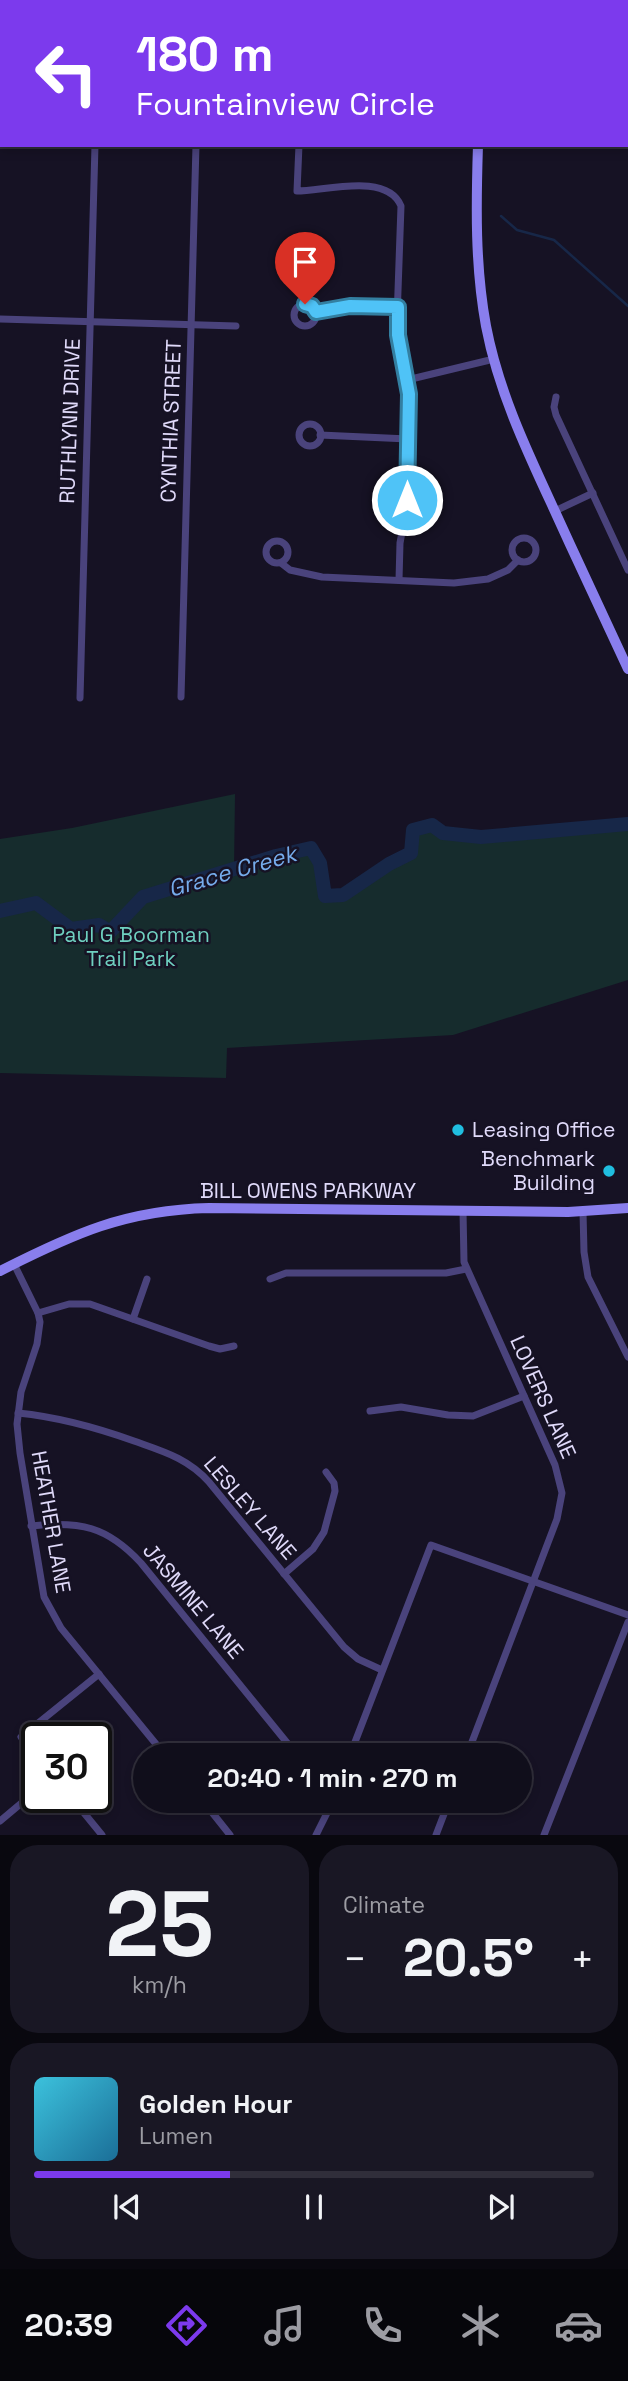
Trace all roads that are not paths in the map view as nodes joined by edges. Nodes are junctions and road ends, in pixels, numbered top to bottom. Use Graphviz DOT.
graph roads {
  1 [pos="95,147"];
  2 [pos="196,147"];
  3 [pos="299,147"];
  4 [pos="478,147"];
  5 [pos="398,307"];
  6 [pos="316,312"];
  7 [pos="0,318"];
  8 [pos="90,321"];
  9 [pos="191,324"];
  10 [pos="236,326"];
  11 [pos="494,359"];
  12 [pos="407,380"];
  13 [pos="556,397"];
  14 [pos="320,435"];
  15 [pos="408,439"];
  16 [pos="593,493"];
  17 [pos="555,511"];
  18 [pos="518,561"];
  19 [pos="281,563"];
  20 [pos="628,570"];
  21 [pos="399,580"];
  22 [pos="628,670"];
  23 [pos="181,697"];
  24 [pos="80,698"];
  25 [pos="628,1208"];
  26 [pos="463,1211"];
  27 [pos="583,1212"];
  28 [pos="14,1264"];
  29 [pos="466,1269"];
  30 [pos="0,1271"];
  31 [pos="146,1279"];
  32 [pos="270,1279"];
  33 [pos="38,1313"];
  34 [pos="133,1319"];
  35 [pos="234,1346"];
  36 [pos="628,1357"];
  37 [pos="524,1396"];
  38 [pos="370,1410"];
  39 [pos="18,1413"];
  40 [pos="326,1472"];
  41 [pos="31,1526"];
  42 [pos="284,1573"];
  43 [pos="533,1581"];
  44 [pos="628,1615"];
  45 [pos="628,1622"];
  46 [pos="383,1670"];
  47 [pos="99,1674"];
  48 [pos="40,1722"];
  49 [pos="155,1743"];
  50 [pos="287,1743"];
  51 [pos="355,1743"];
  52 [pos="472,1743"];
  53 [pos="21,1803"];
  54 [pos="84,1813"];
  55 [pos="212,1813"];
  56 [pos="327,1813"];
  57 [pos="444,1813"];
  58 [pos="0,1821"];
  59 [pos="102,1835"];
  60 [pos="230,1835"];
  61 [pos="316,1835"];
  62 [pos="436,1835"];
  63 [pos="544,1835"];
  1 -- 8 [label="street, RUTHLYNN DRIVE"];
  2 -- 9 [label="street, CYNTHIA STREET"];
  3 -- 5 [label="street"];
  4 -- 11 [label="main road"];
  5 -- 6 [label="street"];
  5 -- 12 [label="street"];
  7 -- 8 [label="street"];
  8 -- 9 [label="street"];
  8 -- 24 [label="street, RUTHLYNN DRIVE"];
  9 -- 10 [label="street"];
  9 -- 23 [label="street, CYNTHIA STREET"];
  11 -- 12 [label="street"];
  11 -- 17 [label="main road"];
  12 -- 15 [label="street"];
  13 -- 16 [label="street"];
  14 -- 15 [label="street"];
  15 -- 21 [label="street"];
  16 -- 17 [label="street"];
  16 -- 20 [label="street"];
  17 -- 22 [label="main road"];
  18 -- 21 [label="street"];
  19 -- 21 [label="street"];
  25 -- 27 [label="main road, BILL OWENS PARKWAY"];
  26 -- 27 [label="main road, BILL OWENS PARKWAY"];
  26 -- 28 [label="main road, BILL OWENS PARKWAY"];
  26 -- 29 [label="street, LOVERS LANE"];
  27 -- 36 [label="street"];
  28 -- 30 [label="main road, BILL OWENS PARKWAY"];
  28 -- 33 [label="street"];
  29 -- 32 [label="street"];
  29 -- 37 [label="street, LOVERS LANE"];
  31 -- 34 [label="street"];
  33 -- 34 [label="street"];
  33 -- 39 [label="street, HEATHER LANE"];
  34 -- 35 [label="street"];
  37 -- 38 [label="street"];
  37 -- 43 [label="street, LOVERS LANE"];
  39 -- 41 [label="street, HEATHER LANE"];
  39 -- 42 [label="street, LESLEY LANE"];
  40 -- 42 [label="street"];
  41 -- 47 [label="street, HEATHER LANE"];
  41 -- 50 [label="street, JASMINE LANE"];
  42 -- 46 [label="street, LESLEY LANE"];
  43 -- 44 [label="street"];
  43 -- 46 [label="street"];
  43 -- 52 [label="street, LOVERS LANE"];
  45 -- 63 [label="street"];
  46 -- 51 [label="street"];
  47 -- 48 [label="street"];
  47 -- 49 [label="street, HEATHER LANE"];
  53 -- 58 [label="street"];
  54 -- 59 [label="street"];
  55 -- 60 [label="street"];
  56 -- 61 [label="street"];
  57 -- 62 [label="street"];
}
